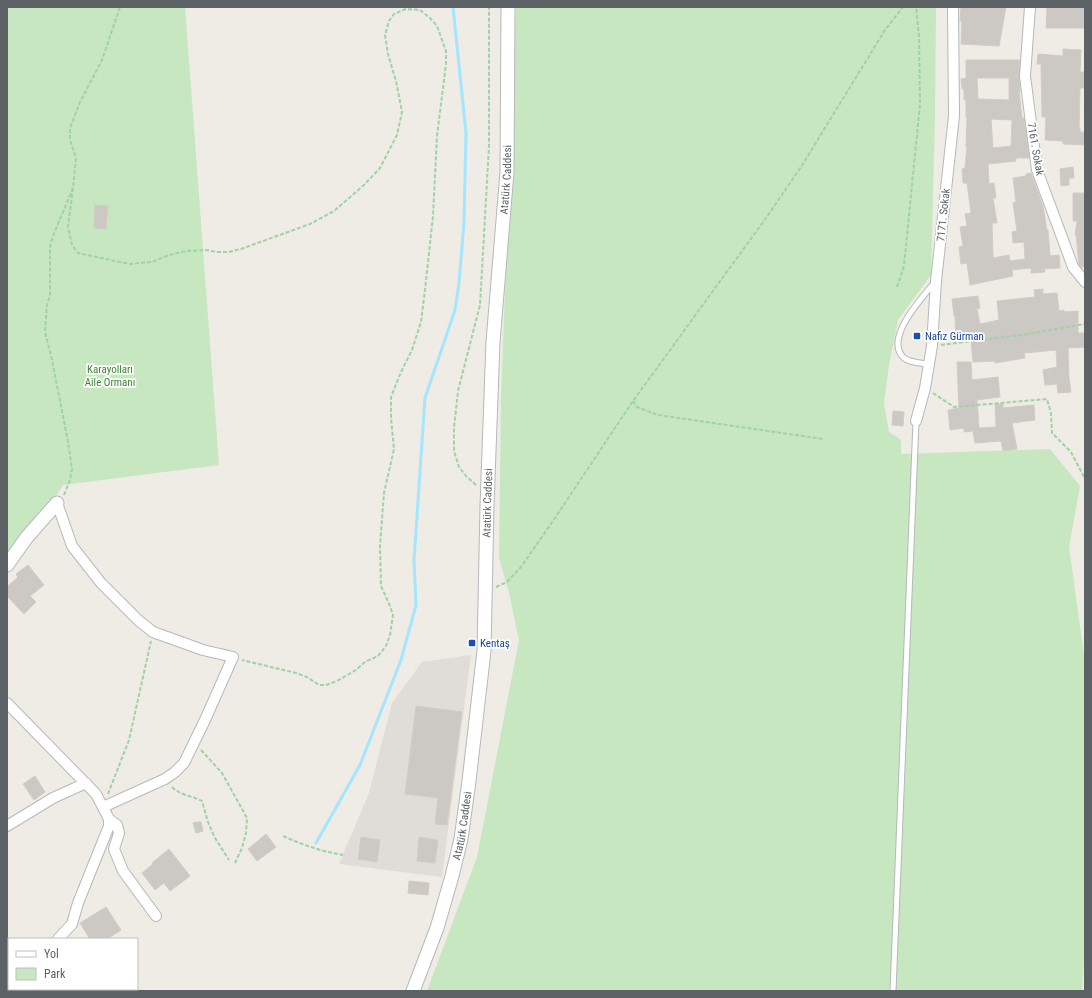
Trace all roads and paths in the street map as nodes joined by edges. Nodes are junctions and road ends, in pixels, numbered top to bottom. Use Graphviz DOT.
graph roads {
  1 [pos="120,7"];
  2 [pos="489,7"];
  3 [pos="508,7"];
  4 [pos="904,7"];
  5 [pos="916,7"];
  6 [pos="953,7"];
  7 [pos="1030,7"];
  8 [pos="73,188"];
  9 [pos="936,281"];
  10 [pos="1085,282"];
  11 [pos="897,287"];
  12 [pos="1085,324"];
  13 [pos="932,346"];
  14 [pos="928,364"];
  15 [pos="925,388"];
  16 [pos="633,401"];
  17 [pos="916,421"];
  18 [pos="823,439"];
  19 [pos="1085,479"];
  20 [pos="479,490"];
  21 [pos="57,503"];
  22 [pos="7,566"];
  23 [pos="485,590"];
  24 [pos="153,632"];
  25 [pos="233,657"];
  26 [pos="7,704"];
  27 [pos="194,742"];
  28 [pos="165,779"];
  29 [pos="86,783"];
  30 [pos="103,807"];
  31 [pos="109,819"];
  32 [pos="7,826"];
  33 [pos="282,836"];
  34 [pos="343,855"];
  35 [pos="229,860"];
  36 [pos="235,863"];
  37 [pos="156,916"];
  38 [pos="59,938"];
  39 [pos="413,991"];
  40 [pos="893,991"];
  1 -- 8 [label="path"];
  2 -- 20 [label="path"];
  3 -- 23 [label="street, Atatürk Caddesi"];
  4 -- 16 [label="path"];
  5 -- 11 [label="path"];
  6 -- 9 [label="street, 7171. Sokak"];
  7 -- 10 [label="street, 7161. Sokak"];
  8 -- 21 [label="path"];
  8 -- 25 [label="path"];
  9 -- 13 [label="street, 7171. Sokak"];
  9 -- 14 [label="lane"];
  12 -- 13 [label="path"];
  13 -- 14 [label="street, 7171. Sokak"];
  14 -- 15 [label="street, 7171. Sokak"];
  15 -- 17 [label="street, 7171. Sokak"];
  15 -- 19 [label="path"];
  16 -- 18 [label="path"];
  16 -- 23 [label="path"];
  17 -- 40 [label="lane"];
  21 -- 22 [label="street"];
  21 -- 24 [label="street"];
  23 -- 39 [label="street, Atatürk Caddesi"];
  24 -- 25 [label="street"];
  24 -- 30 [label="path"];
  25 -- 27 [label="street"];
  26 -- 29 [label="street"];
  27 -- 28 [label="street"];
  27 -- 36 [label="path"];
  28 -- 30 [label="street"];
  28 -- 35 [label="path"];
  29 -- 30 [label="street"];
  29 -- 32 [label="street"];
  30 -- 31 [label="street"];
  31 -- 37 [label="street"];
  31 -- 38 [label="street"];
  33 -- 34 [label="path"];
}
